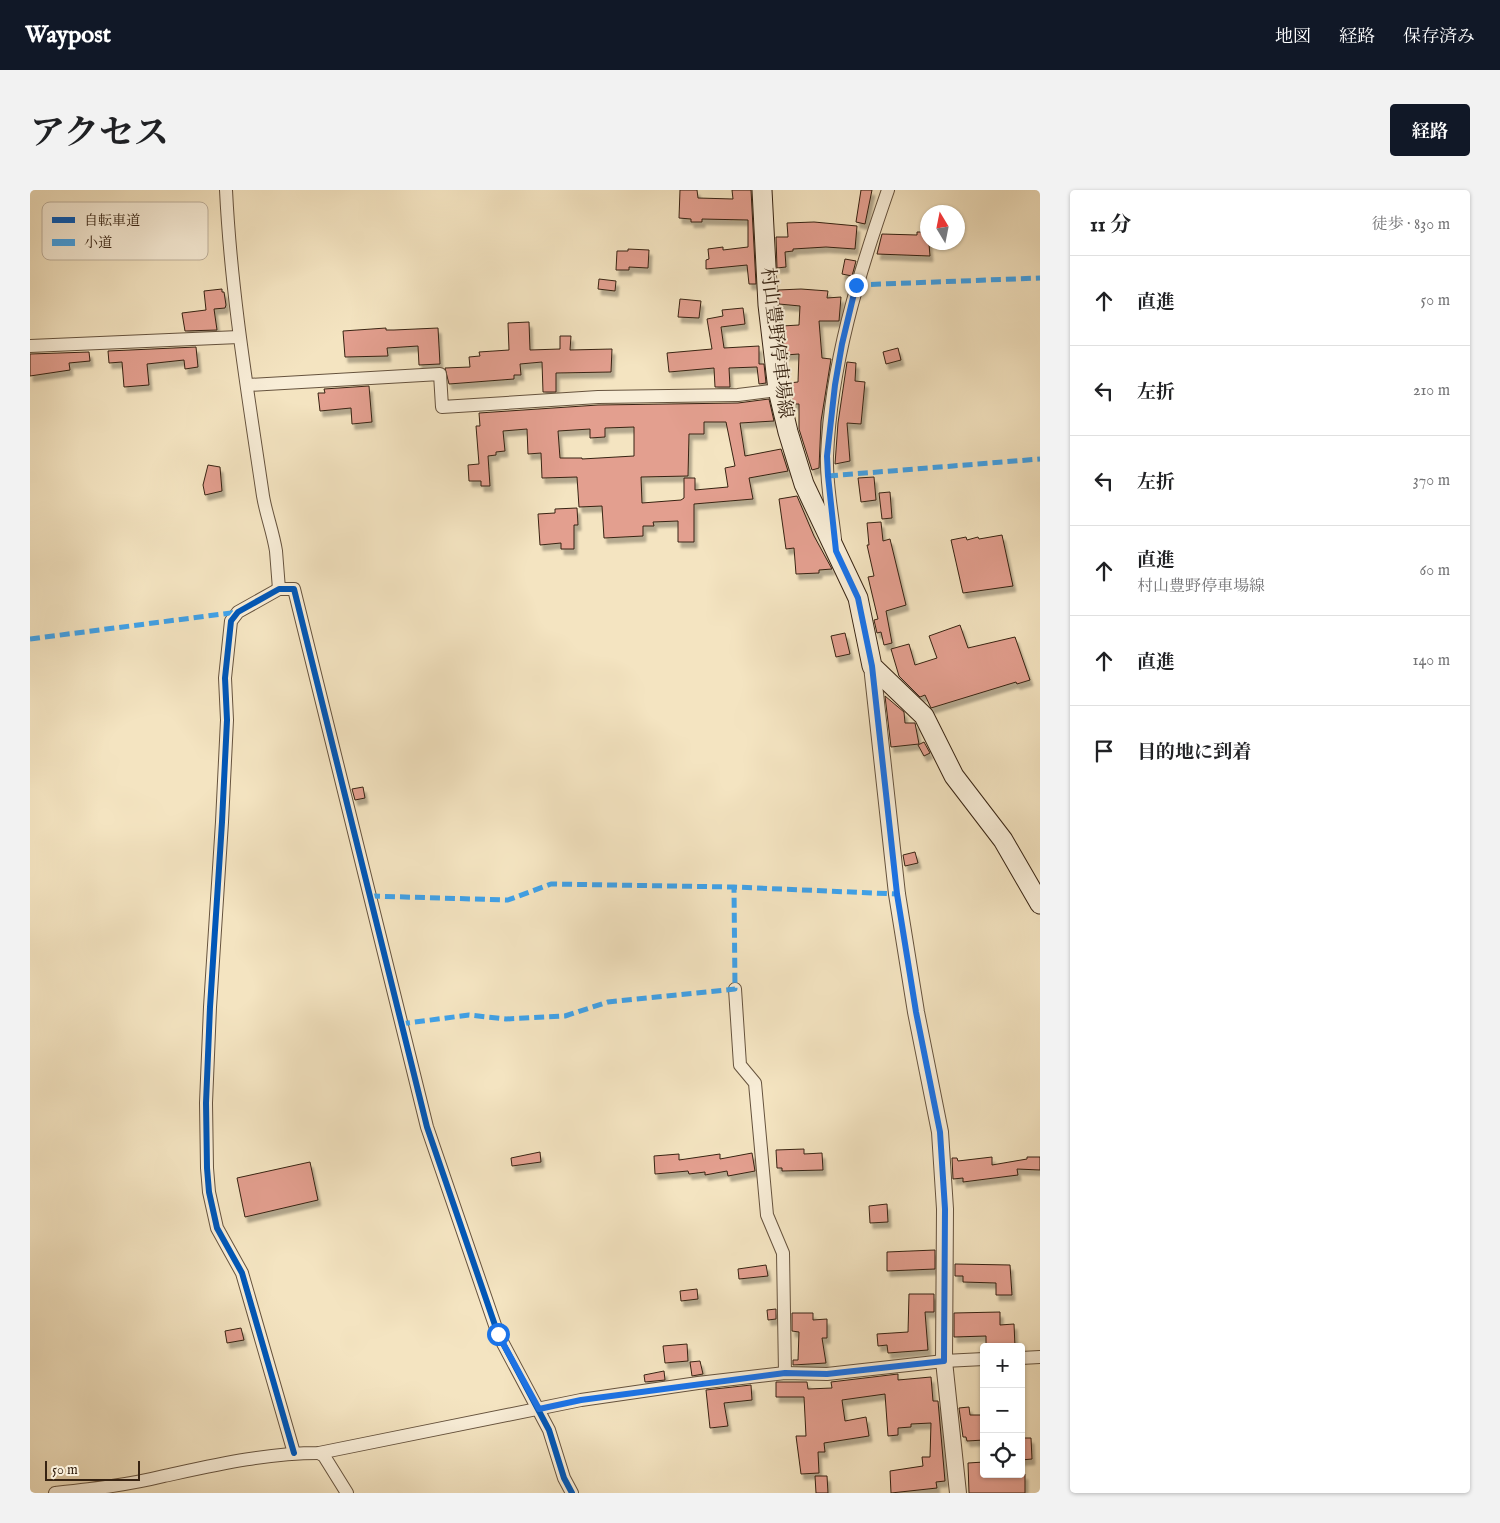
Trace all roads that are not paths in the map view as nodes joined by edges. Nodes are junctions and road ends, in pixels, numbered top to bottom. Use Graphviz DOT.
graph roads {
  1 [pos="226,190"];
  2 [pos="762,190"];
  3 [pos="888,190"];
  4 [pos="239,337"];
  5 [pos="30,346"];
  6 [pos="248,385"];
  7 [pos="778,390"];
  8 [pos="836,551"];
  9 [pos="279,589"];
  10 [pos="872,666"];
  11 [pos="1040,904"];
  12 [pos="736,989"];
  13 [pos="1040,1357"];
  14 [pos="1025,1358"];
  15 [pos="980,1359"];
  16 [pos="944,1361"];
  17 [pos="785,1373"];
  18 [pos="539,1409"];
  19 [pos="294,1453"];
  20 [pos="319,1453"];
  21 [pos="55,1493"];
  22 [pos="346,1493"];
  23 [pos="572,1493"];
  24 [pos="958,1493"];
  1 -- 4 [label="street"];
  2 -- 7 [label="main road, 村山豊野停車場線"];
  3 -- 8 [label="street"];
  4 -- 5 [label="street"];
  4 -- 6 [label="street"];
  6 -- 7 [label="street"];
  6 -- 9 [label="street"];
  7 -- 8 [label="main road, 村山豊野停車場線"];
  8 -- 10 [label="main road, 村山豊野停車場線"];
  9 -- 18 [label="street"];
  9 -- 19 [label="street"];
  10 -- 11 [label="main road"];
  10 -- 16 [label="street"];
  12 -- 17 [label="street"];
  13 -- 14 [label="street"];
  15 -- 16 [label="street"];
  16 -- 17 [label="street"];
  16 -- 24 [label="street"];
  17 -- 18 [label="street"];
  18 -- 20 [label="street"];
  18 -- 23 [label="street"];
  19 -- 20 [label="street"];
  19 -- 21 [label="street"];
  20 -- 22 [label="street"];
}
